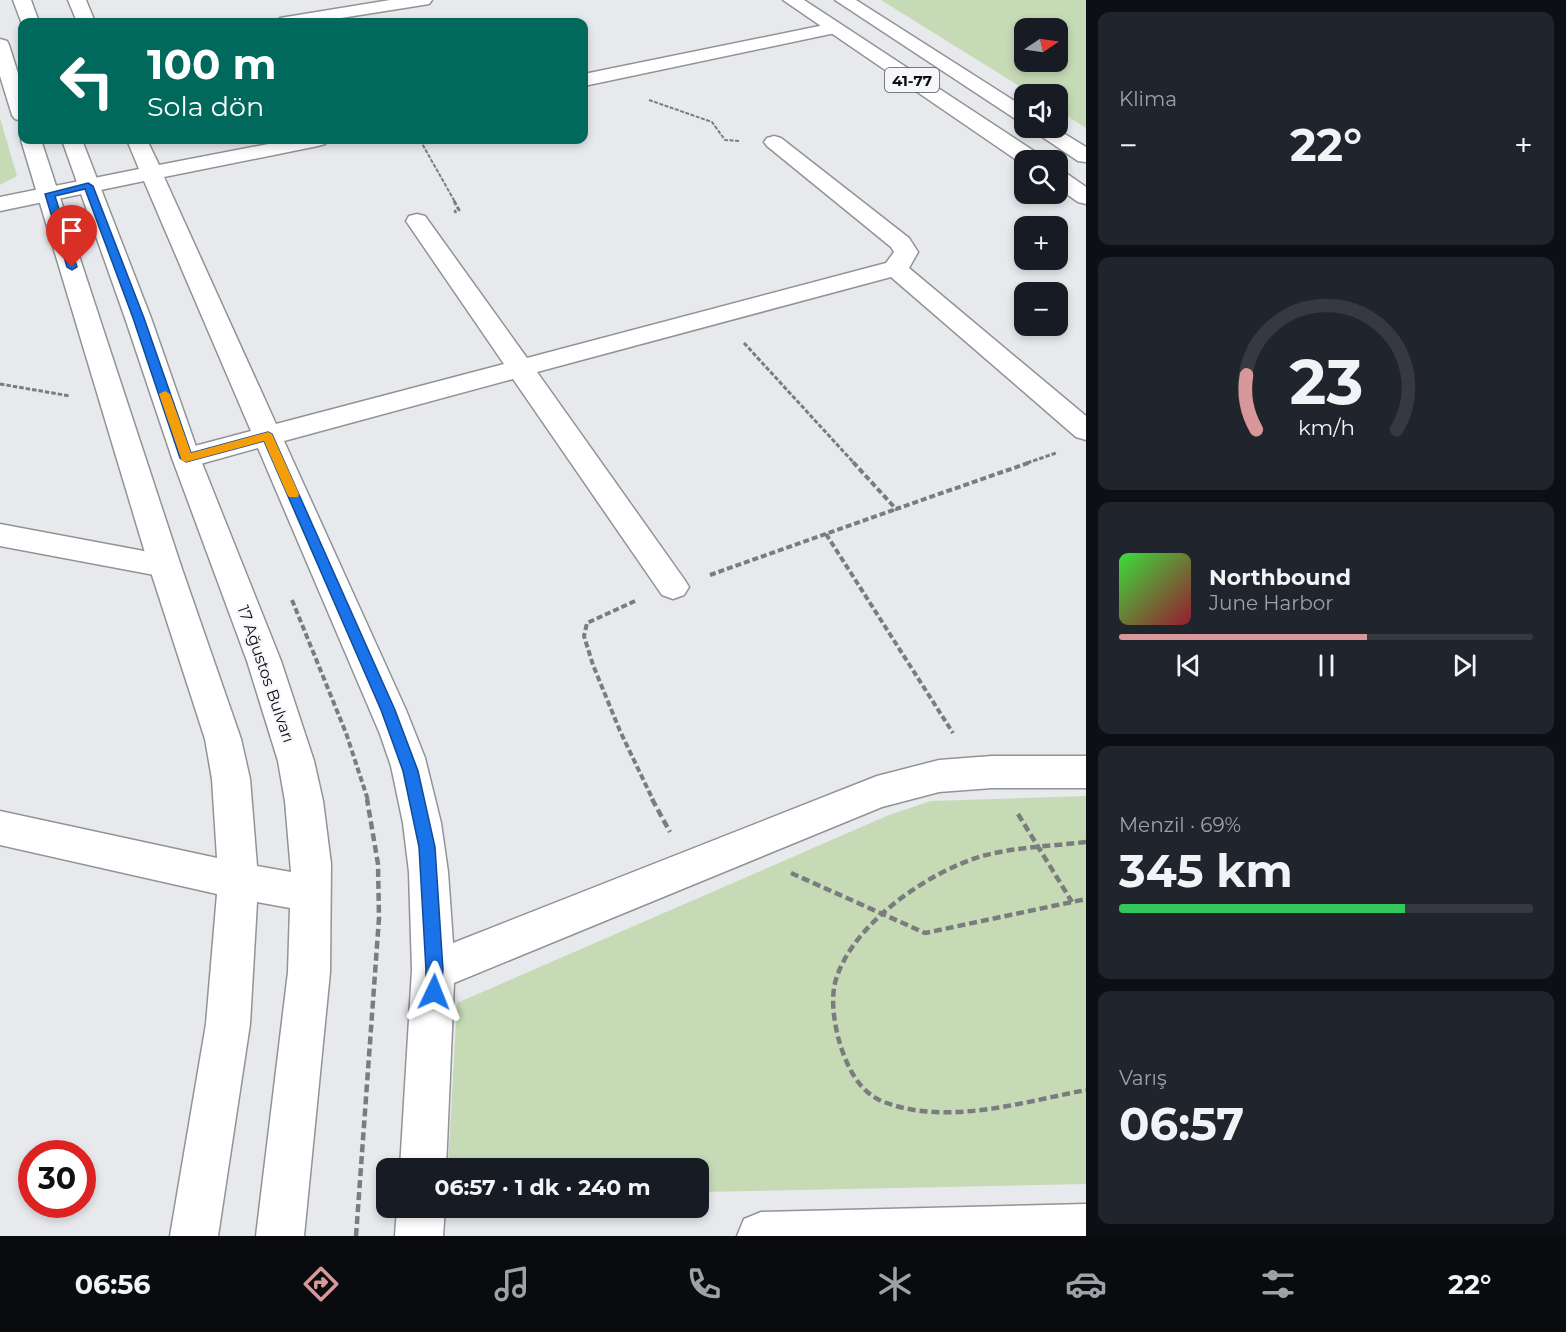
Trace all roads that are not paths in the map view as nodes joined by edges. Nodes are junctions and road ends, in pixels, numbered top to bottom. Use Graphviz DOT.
graph roads {
  1 [pos="22,0"];
  2 [pos="77,0"];
  3 [pos="423,0"];
  4 [pos="792,0"];
  5 [pos="844,0"];
  6 [pos="29,18"];
  7 [pos="85,18"];
  8 [pos="311,18"];
  9 [pos="834,28"];
  10 [pos="0,45"];
  11 [pos="5,78"];
  12 [pos="588,80"];
  13 [pos="18,106"];
  14 [pos="1014,110"];
  15 [pos="1058,138"];
  16 [pos="774,142"];
  17 [pos="32,144"];
  18 [pos="73,144"];
  19 [pos="139,144"];
  20 [pos="297,144"];
  21 [pos="1017,150"];
  22 [pos="1086,156"];
  23 [pos="152,172"];
  24 [pos="1068,185"];
  25 [pos="88,186"];
  26 [pos="50,194"];
  27 [pos="1086,197"];
  28 [pos="0,204"];
  29 [pos="417,220"];
  30 [pos="895,268"];
  31 [pos="522,369"];
  32 [pos="1086,431"];
  33 [pos="268,436"];
  34 [pos="186,458"];
  35 [pos="0,535"];
  36 [pos="165,566"];
  37 [pos="673,587"];
  38 [pos="1086,772"];
  39 [pos="0,828"];
  40 [pos="238,881"];
  41 [pos="311,893"];
  42 [pos="435,970"];
  43 [pos="424,1158"];
  44 [pos="420,1218"];
  45 [pos="1086,1228"];
  46 [pos="194,1236"];
  47 [pos="280,1236"];
  48 [pos="419,1236"];
  49 [pos="761,1236"];
  1 -- 6 [label="main road"];
  2 -- 7 [label="main road"];
  3 -- 8 [label="main road"];
  4 -- 9 [label="main road, 41-77"];
  5 -- 14 [label="main road, 41-77"];
  9 -- 12 [label="main road"];
  9 -- 21 [label="main road, 41-77"];
  10 -- 11 [label="main road"];
  11 -- 13 [label="main road"];
  15 -- 22 [label="main road"];
  16 -- 30 [label="main road"];
  17 -- 26 [label="main road"];
  18 -- 25 [label="main road, 17 Ağustos Bulvarı"];
  19 -- 23 [label="main road"];
  20 -- 23 [label="main road"];
  23 -- 25 [label="main road"];
  23 -- 33 [label="main road"];
  24 -- 27 [label="main road"];
  25 -- 26 [label="main road"];
  25 -- 34 [label="main road, 17 Ağustos Bulvarı"];
  26 -- 28 [label="main road"];
  26 -- 36 [label="main road"];
  29 -- 31 [label="main road"];
  30 -- 31 [label="main road"];
  30 -- 32 [label="main road"];
  31 -- 33 [label="main road"];
  31 -- 37 [label="main road"];
  33 -- 34 [label="main road"];
  33 -- 42 [label="main road"];
  34 -- 41 [label="main road, 17 Ağustos Bulvarı"];
  35 -- 36 [label="main road"];
  36 -- 40 [label="main road"];
  38 -- 42 [label="main road"];
  39 -- 40 [label="main road"];
  40 -- 41 [label="main road"];
  40 -- 46 [label="main road"];
  41 -- 47 [label="main road, 17 Ağustos Bulvarı"];
  42 -- 43 [label="main road"];
  44 -- 48 [label="main road"];
  45 -- 49 [label="main road"];
}
